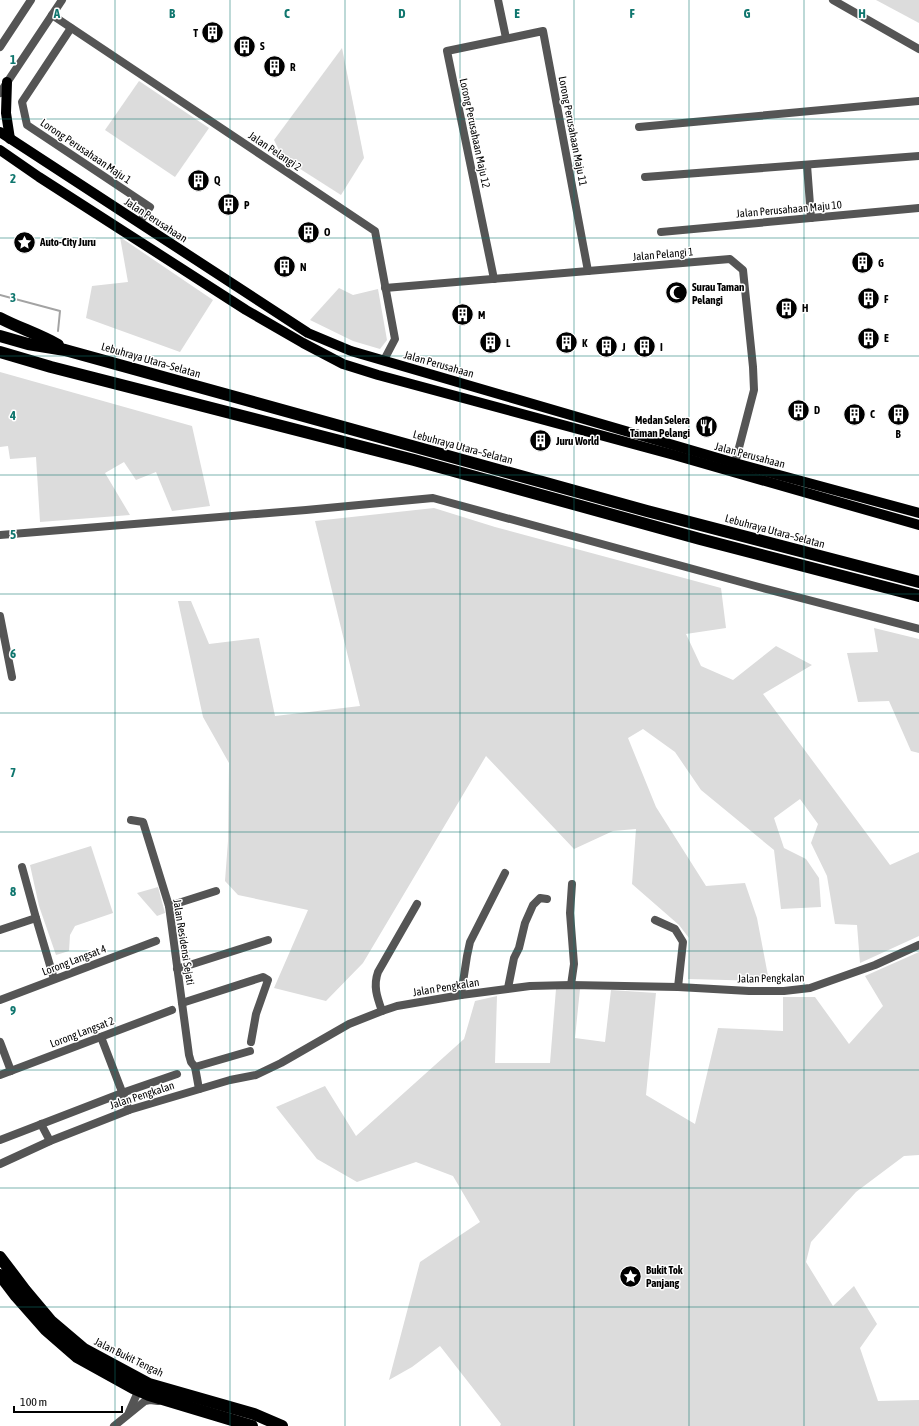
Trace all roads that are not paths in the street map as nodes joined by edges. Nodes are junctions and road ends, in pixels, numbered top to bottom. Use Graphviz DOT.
graph roads {
  1 [pos="31,0"];
  2 [pos="62,0"];
  3 [pos="498,0"];
  4 [pos="833,0"];
  5 [pos="52,15"];
  6 [pos="71,28"];
  7 [pos="506,38"];
  8 [pos="0,47"];
  9 [pos="919,49"];
  10 [pos="4,84"];
  11 [pos="0,93"];
  12 [pos="919,101"];
  13 [pos="639,127"];
  14 [pos="0,132"];
  15 [pos="10,139"];
  16 [pos="0,150"];
  17 [pos="919,156"];
  18 [pos="807,165"];
  19 [pos="645,177"];
  20 [pos="919,208"];
  21 [pos="811,218"];
  22 [pos="139,223"];
  23 [pos="662,232"];
  24 [pos="588,271"];
  25 [pos="494,279"];
  26 [pos="385,288"];
  27 [pos="0,318"];
  28 [pos="0,336"];
  29 [pos="65,350"];
  30 [pos="0,352"];
  31 [pos="0,359"];
  32 [pos="384,360"];
  33 [pos="51,368"];
  34 [pos="735,464"];
  35 [pos="919,513"];
  36 [pos="919,525"];
  37 [pos="0,535"];
  38 [pos="919,582"];
  39 [pos="919,596"];
  40 [pos="0,616"];
  41 [pos="919,629"];
  42 [pos="12,677"];
  43 [pos="131,820"];
  44 [pos="22,867"];
  45 [pos="505,873"];
  46 [pos="572,884"];
  47 [pos="216,891"];
  48 [pos="547,899"];
  49 [pos="417,904"];
  50 [pos="169,906"];
  51 [pos="36,918"];
  52 [pos="655,920"];
  53 [pos="0,930"];
  54 [pos="268,940"];
  55 [pos="156,941"];
  56 [pos="919,945"];
  57 [pos="177,969"];
  58 [pos="54,979"];
  59 [pos="571,984"];
  60 [pos="678,987"];
  61 [pos="508,988"];
  62 [pos="461,995"];
  63 [pos="0,1000"];
  64 [pos="182,1002"];
  65 [pos="172,1010"];
  66 [pos="382,1011"];
  67 [pos="101,1037"];
  68 [pos="0,1042"];
  69 [pos="251,1042"];
  70 [pos="250,1051"];
  71 [pos="195,1067"];
  72 [pos="10,1071"];
  73 [pos="177,1074"];
  74 [pos="0,1075"];
  75 [pos="199,1090"];
  76 [pos="122,1093"];
  77 [pos="129,1110"];
  78 [pos="40,1124"];
  79 [pos="0,1140"];
  80 [pos="50,1142"];
  81 [pos="0,1164"];
  82 [pos="0,1257"];
  83 [pos="0,1275"];
  84 [pos="133,1388"];
  85 [pos="176,1403"];
  86 [pos="127,1414"];
  87 [pos="114,1426"];
  88 [pos="252,1426"];
  89 [pos="282,1426"];
  1 -- 8 [label="street"];
  2 -- 5 [label="street"];
  3 -- 7 [label="street"];
  4 -- 9 [label="street"];
  5 -- 6 [label="street, Jalan Pelangi 2"];
  5 -- 10 [label="street"];
  6 -- 22 [label="street, Lorong Perusahaan Maju 1"];
  6 -- 26 [label="street, Jalan Pelangi 2"];
  7 -- 24 [label="street, Lorong Perusahaan Maju 11"];
  7 -- 25 [label="street, Lorong Perusahaan Maju 12"];
  10 -- 11 [label="street"];
  10 -- 15 [label="main road"];
  12 -- 13 [label="street"];
  14 -- 15 [label="main road, Jalan Perusahaan"];
  15 -- 22 [label="main road, Jalan Perusahaan"];
  16 -- 36 [label="main road, Jalan Perusahaan"];
  17 -- 18 [label="street"];
  18 -- 19 [label="street"];
  18 -- 21 [label="street"];
  20 -- 21 [label="street, Jalan Perusahaan Maju 10"];
  21 -- 23 [label="street, Jalan Perusahaan Maju 10"];
  22 -- 32 [label="main road, Jalan Perusahaan"];
  24 -- 25 [label="street, Jalan Pelangi 1"];
  24 -- 34 [label="street, Jalan Pelangi 1"];
  25 -- 26 [label="street, Jalan Pelangi 1"];
  26 -- 32 [label="street, Jalan Pelangi 2"];
  27 -- 29 [label="highway"];
  28 -- 29 [label="highway, Lebuhraya Utara–Selatan"];
  29 -- 38 [label="highway, Lebuhraya Utara–Selatan"];
  30 -- 33 [label="highway"];
  31 -- 33 [label="highway"];
  32 -- 34 [label="main road, Jalan Perusahaan"];
  33 -- 39 [label="highway"];
  34 -- 35 [label="main road, Jalan Perusahaan"];
  37 -- 41 [label="street"];
  40 -- 42 [label="street"];
  43 -- 50 [label="street, Jalan Residensi Sejati"];
  44 -- 51 [label="street"];
  45 -- 62 [label="street"];
  46 -- 59 [label="street"];
  47 -- 50 [label="street"];
  48 -- 61 [label="street"];
  49 -- 66 [label="street"];
  50 -- 57 [label="street, Jalan Residensi Sejati"];
  51 -- 53 [label="street"];
  51 -- 58 [label="street"];
  52 -- 60 [label="street"];
  54 -- 57 [label="street"];
  55 -- 58 [label="street, Lorong Langsat 4"];
  56 -- 60 [label="street, Jalan Pengkalan"];
  57 -- 64 [label="street, Jalan Residensi Sejati"];
  58 -- 63 [label="street, Lorong Langsat 4"];
  59 -- 60 [label="street, Jalan Pengkalan"];
  59 -- 61 [label="street, Jalan Pengkalan"];
  61 -- 62 [label="street, Jalan Pengkalan"];
  62 -- 66 [label="street, Jalan Pengkalan"];
  64 -- 69 [label="street"];
  64 -- 71 [label="street, Jalan Residensi Sejati"];
  65 -- 67 [label="street, Lorong Langsat 2"];
  66 -- 75 [label="street, Jalan Pengkalan"];
  67 -- 72 [label="street, Lorong Langsat 2"];
  67 -- 76 [label="street"];
  68 -- 72 [label="street"];
  70 -- 71 [label="street"];
  71 -- 75 [label="street"];
  72 -- 74 [label="street, Lorong Langsat 2"];
  73 -- 76 [label="street"];
  75 -- 77 [label="street, Jalan Pengkalan"];
  76 -- 77 [label="street"];
  76 -- 78 [label="street"];
  77 -- 80 [label="street, Jalan Pengkalan"];
  78 -- 79 [label="street"];
  78 -- 80 [label="street"];
  80 -- 81 [label="street, Jalan Pengkalan"];
  82 -- 89 [label="highway, Jalan Bukit Tengah"];
  83 -- 84 [label="highway"];
  84 -- 85 [label="highway"];
  84 -- 86 [label="street"];
  85 -- 86 [label="street"];
  85 -- 88 [label="highway"];
  86 -- 87 [label="street"];
}
